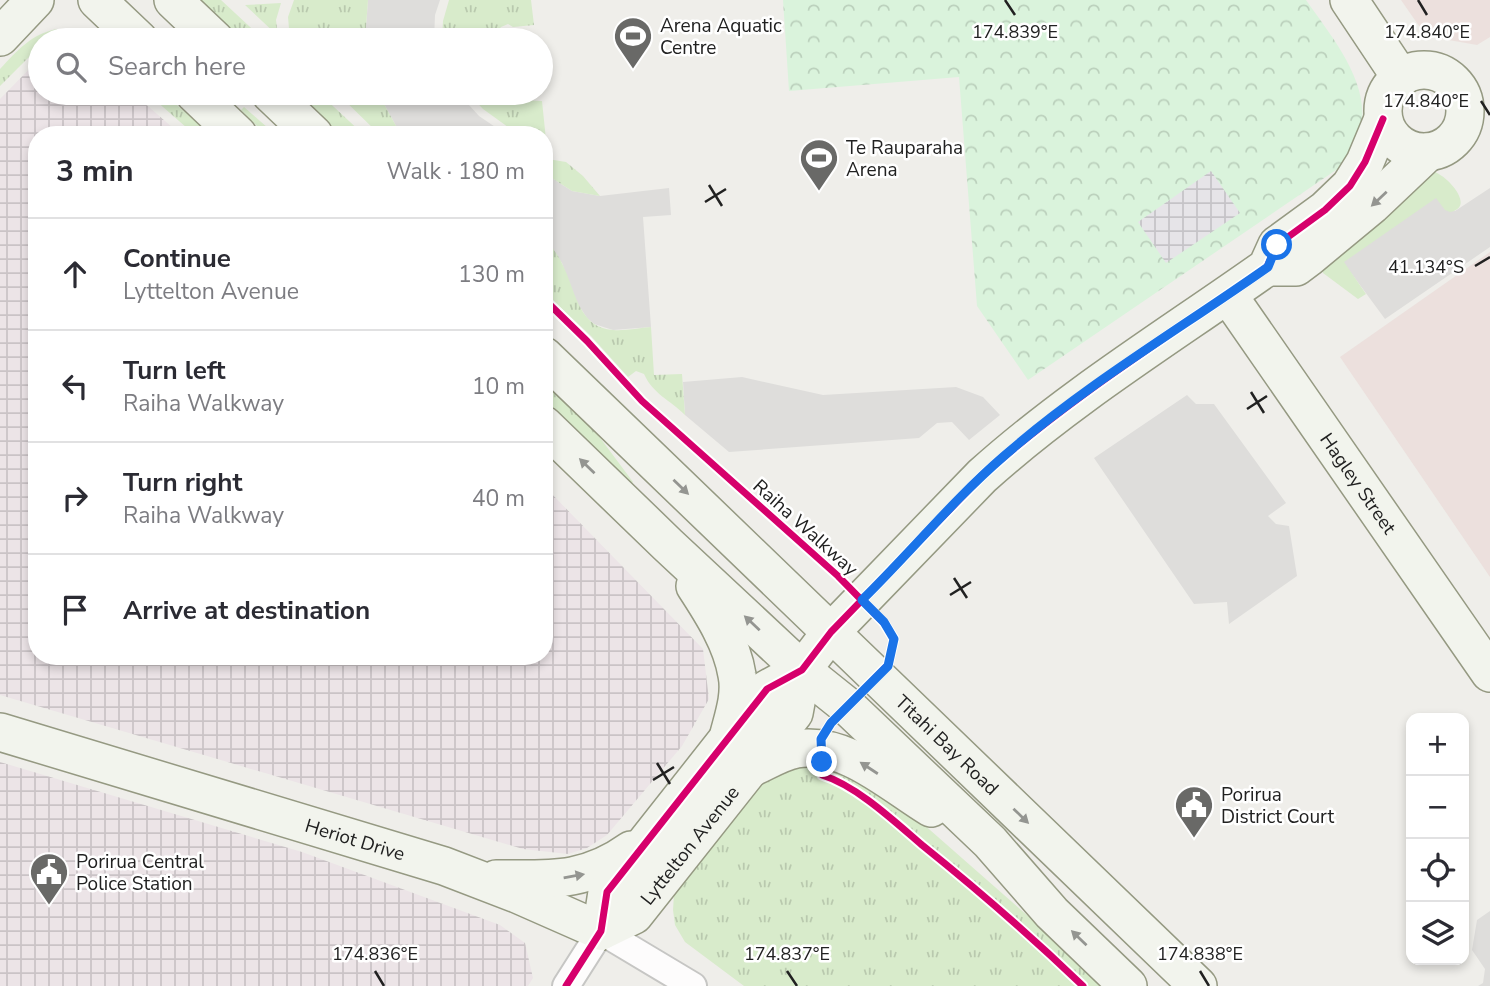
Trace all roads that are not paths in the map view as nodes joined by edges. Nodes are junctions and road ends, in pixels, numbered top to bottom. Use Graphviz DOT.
graph roads {
  1 [pos="35,0"];
  2 [pos="97,0"];
  3 [pos="173,0"];
  4 [pos="1349,0"];
  5 [pos="126,28"];
  6 [pos="202,28"];
  7 [pos="0,37"];
  8 [pos="1401,78"];
  9 [pos="1475,87"];
  10 [pos="207,105"];
  11 [pos="283,105"];
  12 [pos="1383,119"];
  13 [pos="229,126"];
  14 [pos="305,126"];
  15 [pos="1428,152"];
  16 [pos="1268,267"];
  17 [pos="1228,295"];
  18 [pos="553,365"];
  19 [pos="553,434"];
  20 [pos="668,545"];
  21 [pos="831,632"];
  22 [pos="802,670"];
  23 [pos="1490,673"];
  24 [pos="0,732"];
  25 [pos="727,738"];
  26 [pos="749,769"];
  27 [pos="647,839"];
  28 [pos="990,842"];
  29 [pos="481,879"];
  30 [pos="601,931"];
  31 [pos="566,986"];
  32 [pos="693,986"];
  33 [pos="1128,986"];
  34 [pos="1198,986"];
  1 -- 7 [label="street"];
  2 -- 5 [label="street"];
  3 -- 6 [label="street"];
  4 -- 8 [label="street"];
  8 -- 9 [label="street"];
  8 -- 12 [label="street"];
  9 -- 15 [label="street"];
  10 -- 13 [label="street"];
  11 -- 14 [label="street"];
  12 -- 15 [label="street"];
  12 -- 16 [label="street, Lyttelton Avenue"];
  15 -- 16 [label="street, Lyttelton Avenue, one-way"];
  16 -- 17 [label="street, Lyttelton Avenue"];
  17 -- 21 [label="street, Lyttelton Avenue"];
  17 -- 23 [label="street, Hagley Street"];
  18 -- 21 [label="street, Titahi Bay Road, one-way"];
  20 -- 19 [label="street, one-way"];
  22 -- 20 [label="street, one-way"];
  20 -- 25 [label="street"];
  21 -- 22 [label="street, Lyttelton Avenue"];
  21 -- 34 [label="street, Titahi Bay Road, one-way"];
  22 -- 25 [label="street, Lyttelton Avenue"];
  22 -- 26 [label="street, Lyttelton Avenue"];
  22 -- 28 [label="street"];
  24 -- 29 [label="street, Heriot Drive"];
  25 -- 27 [label="street, Lyttelton Avenue"];
  28 -- 26 [label="street, one-way"];
  26 -- 30 [label="street, Lyttelton Avenue"];
  29 -- 27 [label="street, one-way"];
  27 -- 30 [label="street, Lyttelton Avenue"];
  33 -- 28 [label="street, one-way"];
  29 -- 30 [label="street, Heriot Drive"];
  30 -- 31 [label="street"];
  30 -- 32 [label="street, Heriot Drive"];
}
